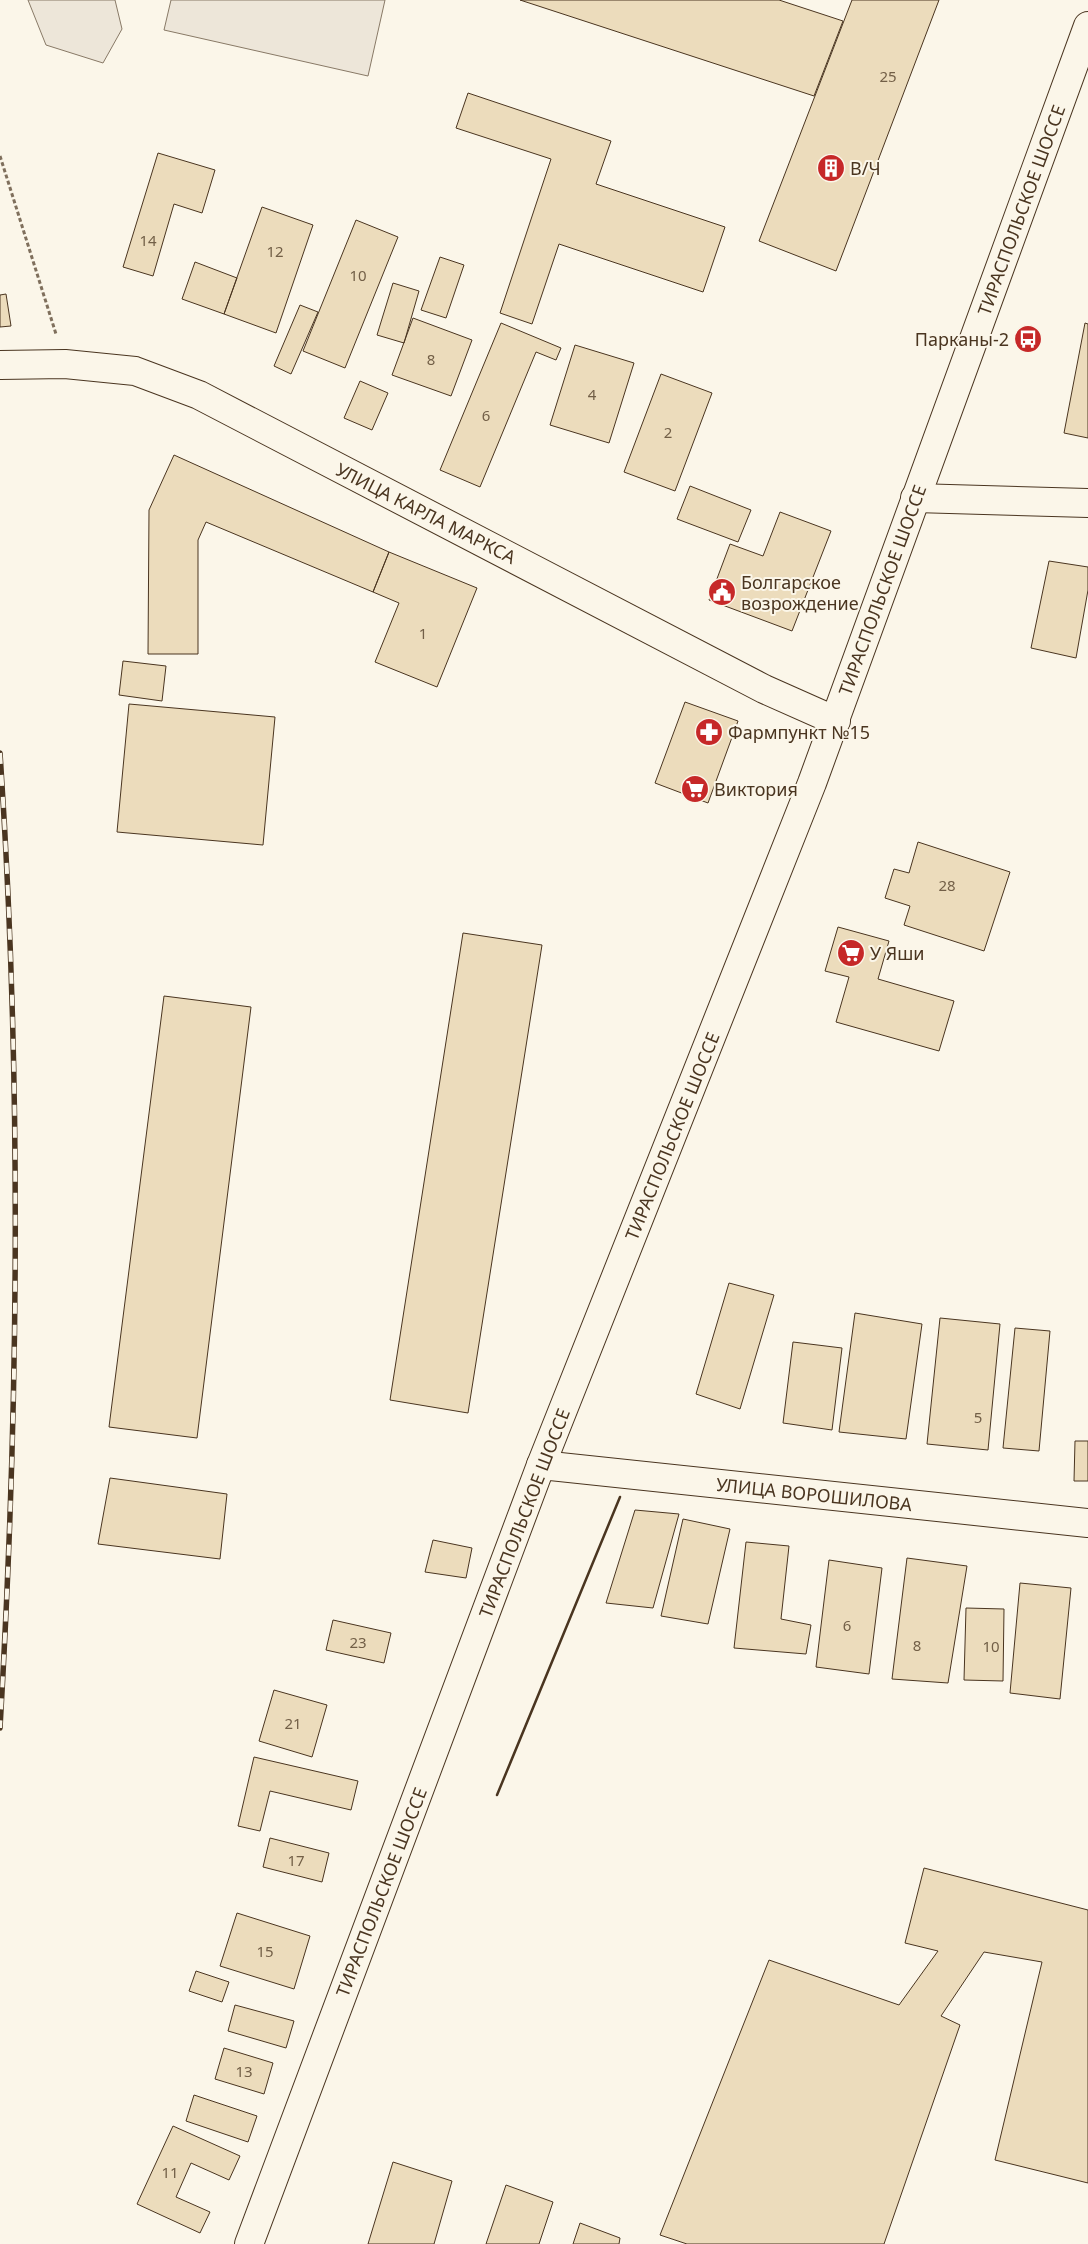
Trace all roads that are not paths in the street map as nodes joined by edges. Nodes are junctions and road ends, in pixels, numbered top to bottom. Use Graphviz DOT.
graph roads {
  1 [pos="1088,26"];
  2 [pos="0,366"];
  3 [pos="915,498"];
  4 [pos="1088,503"];
  5 [pos="836,721"];
  6 [pos="541,1464"];
  7 [pos="1088,1523"];
  8 [pos="249,2244"];
  1 -- 3 [label="main road, ТИРАСПОЛЬСКОЕ ШОССЕ"];
  2 -- 5 [label="main road, УЛИЦА КАРЛА МАРКСА"];
  3 -- 4 [label="main road"];
  3 -- 5 [label="main road, ТИРАСПОЛЬСКОЕ ШОССЕ"];
  5 -- 6 [label="main road, ТИРАСПОЛЬСКОЕ ШОССЕ"];
  6 -- 7 [label="main road, УЛИЦА ВОРОШИЛОВА"];
  6 -- 8 [label="main road, ТИРАСПОЛЬСКОЕ ШОССЕ"];
}
